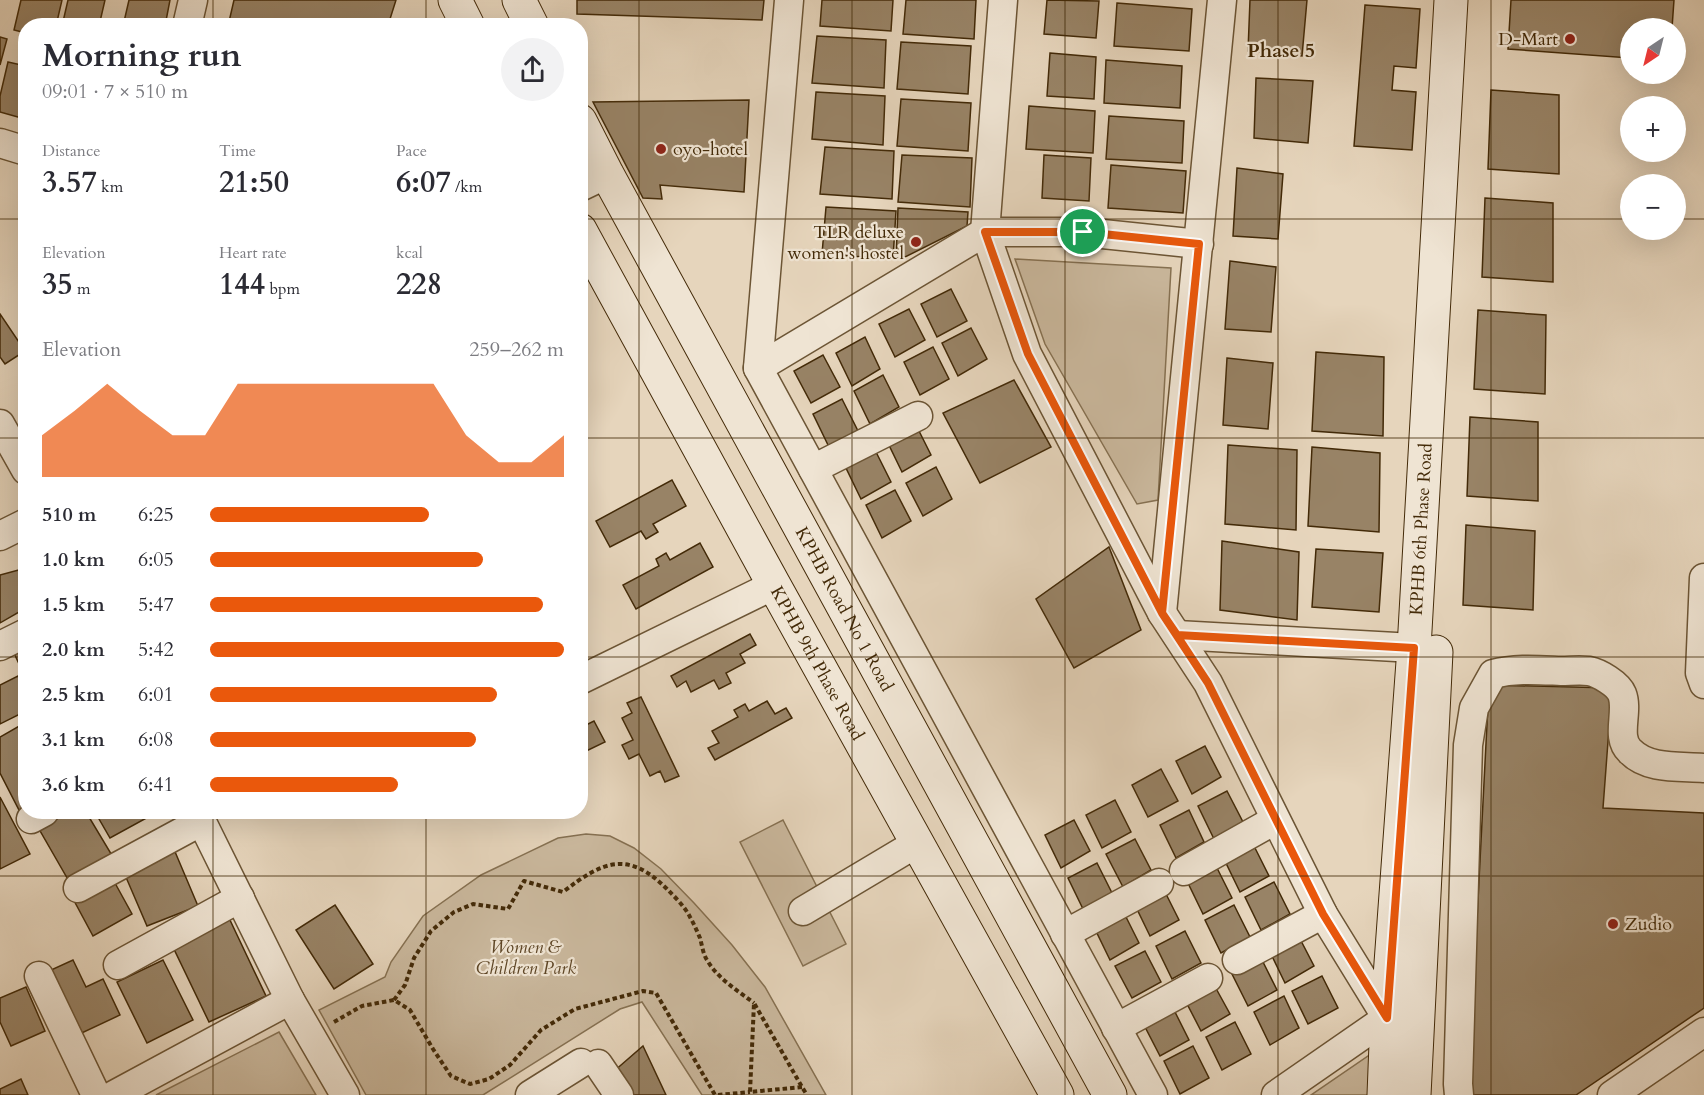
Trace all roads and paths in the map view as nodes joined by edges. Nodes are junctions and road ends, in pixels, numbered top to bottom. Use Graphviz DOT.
graph roads {
  1 [pos="193,0"];
  2 [pos="454,0"];
  3 [pos="519,0"];
  4 [pos="789,0"];
  5 [pos="1002,0"];
  6 [pos="1222,0"];
  7 [pos="1451,0"];
  8 [pos="1472,0"];
  9 [pos="190,18"];
  10 [pos="464,18"];
  11 [pos="528,18"];
  12 [pos="0,143"];
  13 [pos="18,148"];
  14 [pos="588,155"];
  15 [pos="594,180"];
  16 [pos="985,232"];
  17 [pos="1199,244"];
  18 [pos="588,245"];
  19 [pos="758,368"];
  20 [pos="918,416"];
  21 [pos="0,424"];
  22 [pos="18,456"];
  23 [pos="813,469"];
  24 [pos="18,527"];
  25 [pos="0,536"];
  26 [pos="1704,578"];
  27 [pos="774,585"];
  28 [pos="1169,624"];
  29 [pos="18,637"];
  30 [pos="0,646"];
  31 [pos="1414,648"];
  32 [pos="588,676"];
  33 [pos="1704,684"];
  34 [pos="1469,734"];
  35 [pos="1432,735"];
  36 [pos="1704,768"];
  37 [pos="194,819"];
  38 [pos="200,819"];
  39 [pos="1275,820"];
  40 [pos="917,843"];
  41 [pos="78,888"];
  42 [pos="240,898"];
  43 [pos="803,911"];
  44 [pos="1323,914"];
  45 [pos="1065,934"];
  46 [pos="1237,960"];
  47 [pos="118,965"];
  48 [pos="39,976"];
  49 [pos="1208,978"];
  50 [pos="290,1000"];
  51 [pos="394,1000"];
  52 [pos="754,1003"];
  53 [pos="1403,1019"];
  54 [pos="1116,1028"];
  55 [pos="1704,1032"];
  56 [pos="311,1036"];
  57 [pos="802,1087"];
  58 [pos="750,1092"];
  59 [pos="96,1095"];
  60 [pos="114,1095"];
  61 [pos="345,1095"];
  62 [pos="530,1095"];
  63 [pos="620,1095"];
  64 [pos="716,1095"];
  65 [pos="807,1095"];
  66 [pos="1057,1095"];
  67 [pos="1110,1095"];
  68 [pos="1152,1095"];
  69 [pos="1276,1095"];
  70 [pos="1384,1095"];
  71 [pos="1414,1095"];
  72 [pos="1459,1095"];
  73 [pos="1612,1095"];
  1 -- 9 [label="street"];
  2 -- 10 [label="street"];
  3 -- 11 [label="street"];
  4 -- 19 [label="street"];
  5 -- 16 [label="street"];
  6 -- 17 [label="street"];
  7 -- 31 [label="street, KPHB 6th Phase Road"];
  8 -- 35 [label="street, KPHB 6th Phase Road"];
  12 -- 13 [label="street"];
  14 -- 15 [label="street, KPHB Road No 1 Road"];
  15 -- 67 [label="street, KPHB Road No 1 Road"];
  16 -- 17 [label="street"];
  16 -- 19 [label="street"];
  16 -- 28 [label="street"];
  17 -- 28 [label="street"];
  18 -- 27 [label="street, KPHB 9th Phase Road"];
  19 -- 23 [label="street"];
  20 -- 23 [label="street"];
  21 -- 22 [label="street"];
  23 -- 45 [label="street"];
  24 -- 25 [label="street"];
  26 -- 33 [label="street"];
  27 -- 32 [label="street"];
  27 -- 40 [label="street, KPHB 9th Phase Road"];
  28 -- 31 [label="street"];
  28 -- 39 [label="street"];
  29 -- 30 [label="street"];
  31 -- 53 [label="street, KPHB 6th Phase Road"];
  34 -- 35 [label="street"];
  34 -- 36 [label="street"];
  34 -- 72 [label="street"];
  35 -- 53 [label="street, KPHB 6th Phase Road"];
  37 -- 41 [label="street"];
  38 -- 42 [label="street"];
  39 -- 44 [label="street"];
  39 -- 45 [label="street"];
  40 -- 43 [label="street"];
  40 -- 66 [label="street, KPHB 9th Phase Road"];
  42 -- 47 [label="street"];
  42 -- 50 [label="street"];
  44 -- 46 [label="street"];
  44 -- 53 [label="street"];
  45 -- 54 [label="street"];
  48 -- 59 [label="street"];
  49 -- 54 [label="street"];
  50 -- 56 [label="street"];
  50 -- 60 [label="street"];
  51 -- 52 [label="path"];
  51 -- 56 [label="path"];
  51 -- 64 [label="path"];
  52 -- 57 [label="path"];
  52 -- 58 [label="path"];
  53 -- 69 [label="street"];
  53 -- 70 [label="street, KPHB 6th Phase Road"];
  53 -- 71 [label="street, KPHB 6th Phase Road"];
  54 -- 68 [label="street"];
  55 -- 73 [label="street"];
  56 -- 61 [label="street"];
  57 -- 58 [label="path"];
  57 -- 65 [label="path"];
  58 -- 64 [label="path"];
  62 -- 63 [label="street"];
}
